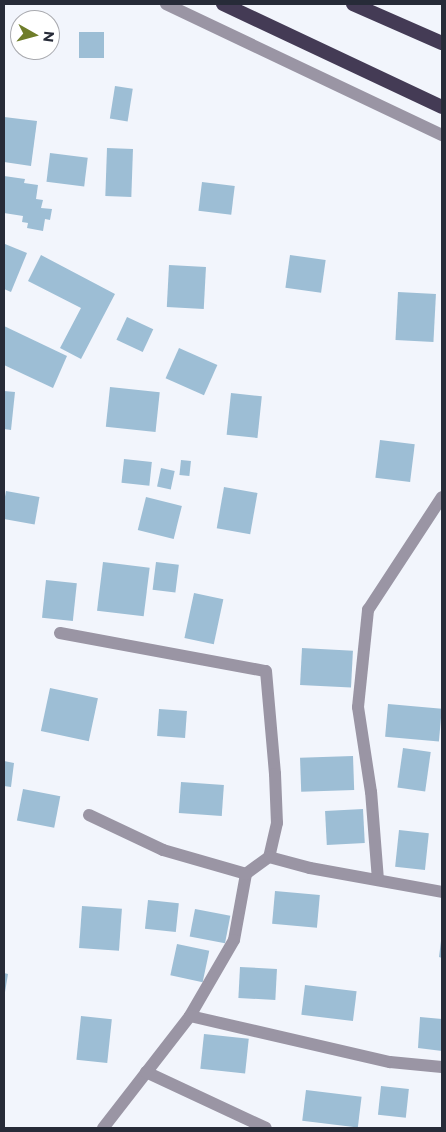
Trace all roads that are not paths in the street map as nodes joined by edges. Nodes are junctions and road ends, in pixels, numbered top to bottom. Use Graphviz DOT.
graph roads {
  1 [pos="166,4"];
  2 [pos="223,4"];
  3 [pos="353,4"];
  4 [pos="442,44"];
  5 [pos="442,108"];
  6 [pos="442,135"];
  7 [pos="442,497"];
  8 [pos="60,633"];
  9 [pos="89,815"];
  10 [pos="269,857"];
  11 [pos="246,874"];
  12 [pos="378,880"];
  13 [pos="442,892"];
  14 [pos="190,1016"];
  15 [pos="442,1067"];
  16 [pos="146,1072"];
  17 [pos="103,1128"];
  18 [pos="266,1128"];
  1 -- 6 [label="street"];
  2 -- 5 [label="highway"];
  3 -- 4 [label="highway"];
  7 -- 12 [label="street"];
  8 -- 10 [label="street"];
  9 -- 11 [label="street"];
  10 -- 11 [label="street"];
  10 -- 12 [label="street"];
  11 -- 14 [label="street"];
  12 -- 13 [label="street"];
  14 -- 15 [label="street"];
  14 -- 16 [label="street"];
  16 -- 17 [label="street"];
  16 -- 18 [label="street"];
}
